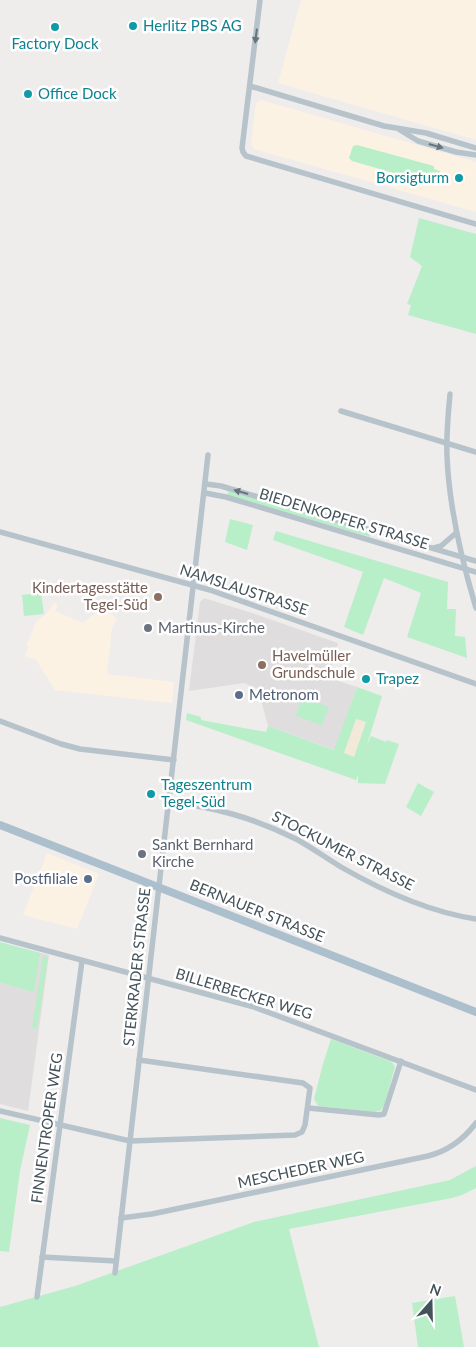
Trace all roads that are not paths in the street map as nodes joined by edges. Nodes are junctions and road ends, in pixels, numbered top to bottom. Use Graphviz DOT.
graph roads {
  1 [pos="260,0"];
  2 [pos="250,86"];
  3 [pos="399,129"];
  4 [pos="476,148"];
  5 [pos="476,155"];
  6 [pos="476,224"];
  7 [pos="450,394"];
  8 [pos="341,411"];
  9 [pos="447,443"];
  10 [pos="476,452"];
  11 [pos="208,455"];
  12 [pos="206,484"];
  13 [pos="204,493"];
  14 [pos="0,532"];
  15 [pos="456,533"];
  16 [pos="433,548"];
  17 [pos="462,557"];
  18 [pos="430,558"];
  19 [pos="476,561"];
  20 [pos="464,568"];
  21 [pos="476,572"];
  22 [pos="194,586"];
  23 [pos="476,608"];
  24 [pos="474,681"];
  25 [pos="0,720"];
  26 [pos="174,760"];
  27 [pos="168,802"];
  28 [pos="0,825"];
  29 [pos="159,887"];
  30 [pos="476,919"];
  31 [pos="0,938"];
  32 [pos="82,961"];
  33 [pos="148,979"];
  34 [pos="476,1012"];
  35 [pos="139,1060"];
  36 [pos="401,1061"];
  37 [pos="476,1090"];
  38 [pos="308,1108"];
  39 [pos="0,1111"];
  40 [pos="60,1124"];
  41 [pos="476,1124"];
  42 [pos="130,1140"];
  43 [pos="121,1218"];
  44 [pos="42,1257"];
  45 [pos="116,1261"];
  46 [pos="115,1273"];
  47 [pos="37,1298"];
  1 -- 2 [label="street, one-way"];
  2 -- 3 [label="street"];
  2 -- 6 [label="street"];
  3 -- 4 [label="street"];
  3 -- 5 [label="street, one-way"];
  7 -- 9 [label="street"];
  8 -- 9 [label="street"];
  9 -- 10 [label="street"];
  9 -- 15 [label="street"];
  11 -- 12 [label="street, STERKRADER STRASSE"];
  12 -- 13 [label="street, STERKRADER STRASSE"];
  16 -- 12 [label="street, BIEDENKOPFER STRASSE, one-way"];
  13 -- 18 [label="street, BIEDENKOPFER STRASSE"];
  13 -- 22 [label="street, STERKRADER STRASSE"];
  14 -- 22 [label="street, NAMSLAUSTRASSE"];
  15 -- 16 [label="street"];
  15 -- 17 [label="street"];
  16 -- 17 [label="street, BIEDENKOPFER STRASSE"];
  16 -- 18 [label="street"];
  17 -- 19 [label="street, BIEDENKOPFER STRASSE"];
  17 -- 20 [label="street"];
  18 -- 20 [label="street, BIEDENKOPFER STRASSE"];
  20 -- 21 [label="street, BIEDENKOPFER STRASSE"];
  20 -- 23 [label="street"];
  22 -- 24 [label="street, NAMSLAUSTRASSE"];
  22 -- 26 [label="street, STERKRADER STRASSE"];
  25 -- 26 [label="street"];
  26 -- 27 [label="street, STERKRADER STRASSE"];
  27 -- 29 [label="street, STERKRADER STRASSE"];
  27 -- 30 [label="street, STOCKUMER STRASSE"];
  28 -- 29 [label="main road, BERNAUER STRASSE"];
  29 -- 33 [label="street, STERKRADER STRASSE"];
  29 -- 34 [label="main road, BERNAUER STRASSE"];
  31 -- 32 [label="street, BILLERBECKER WEG"];
  32 -- 33 [label="street, BILLERBECKER WEG"];
  32 -- 40 [label="street, FINNENTROPER WEG"];
  33 -- 35 [label="street, STERKRADER STRASSE"];
  33 -- 36 [label="street, BILLERBECKER WEG"];
  35 -- 38 [label="street"];
  35 -- 42 [label="street, STERKRADER STRASSE"];
  36 -- 37 [label="street, BILLERBECKER WEG"];
  36 -- 38 [label="street"];
  38 -- 42 [label="street"];
  39 -- 40 [label="street"];
  40 -- 42 [label="street"];
  40 -- 44 [label="street, FINNENTROPER WEG"];
  41 -- 43 [label="street, MESCHEDER WEG"];
  42 -- 43 [label="street, STERKRADER STRASSE"];
  43 -- 45 [label="street, STERKRADER STRASSE"];
  44 -- 45 [label="street"];
  44 -- 47 [label="street, FINNENTROPER WEG"];
  45 -- 46 [label="street, STERKRADER STRASSE"];
}
